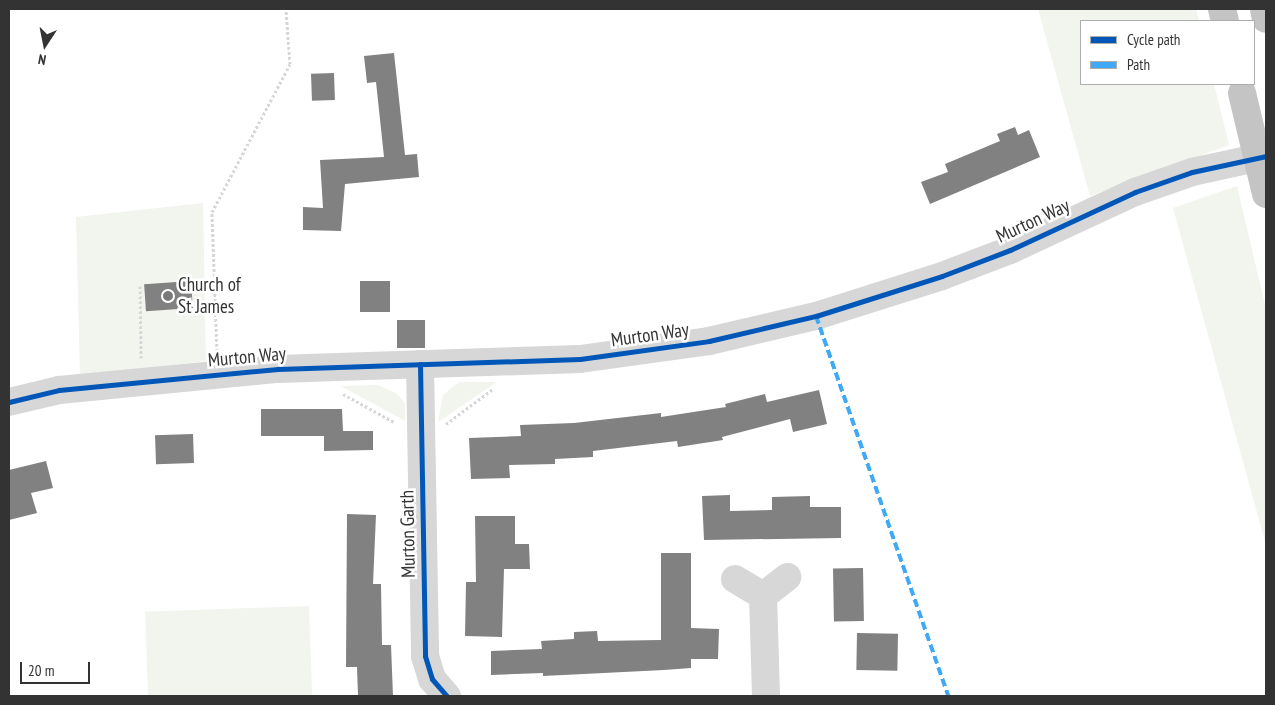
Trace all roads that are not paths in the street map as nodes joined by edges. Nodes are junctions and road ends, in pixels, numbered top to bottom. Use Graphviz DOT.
graph roads {
  1 [pos="1264,9"];
  2 [pos="1266,19"];
  3 [pos="1241,88"];
  4 [pos="1266,156"];
  5 [pos="1266,194"];
  6 [pos="420,364"];
  7 [pos="9,402"];
  8 [pos="787,577"];
  9 [pos="736,579"];
  10 [pos="763,596"];
  11 [pos="446,696"];
  12 [pos="766,696"];
  1 -- 2 [label="highway"];
  3 -- 5 [label="highway, bridge"];
  4 -- 6 [label="street, Murton Way"];
  6 -- 7 [label="street, Murton Way"];
  6 -- 11 [label="street, Murton Garth"];
  8 -- 10 [label="street"];
  9 -- 10 [label="street"];
  10 -- 12 [label="street"];
}
